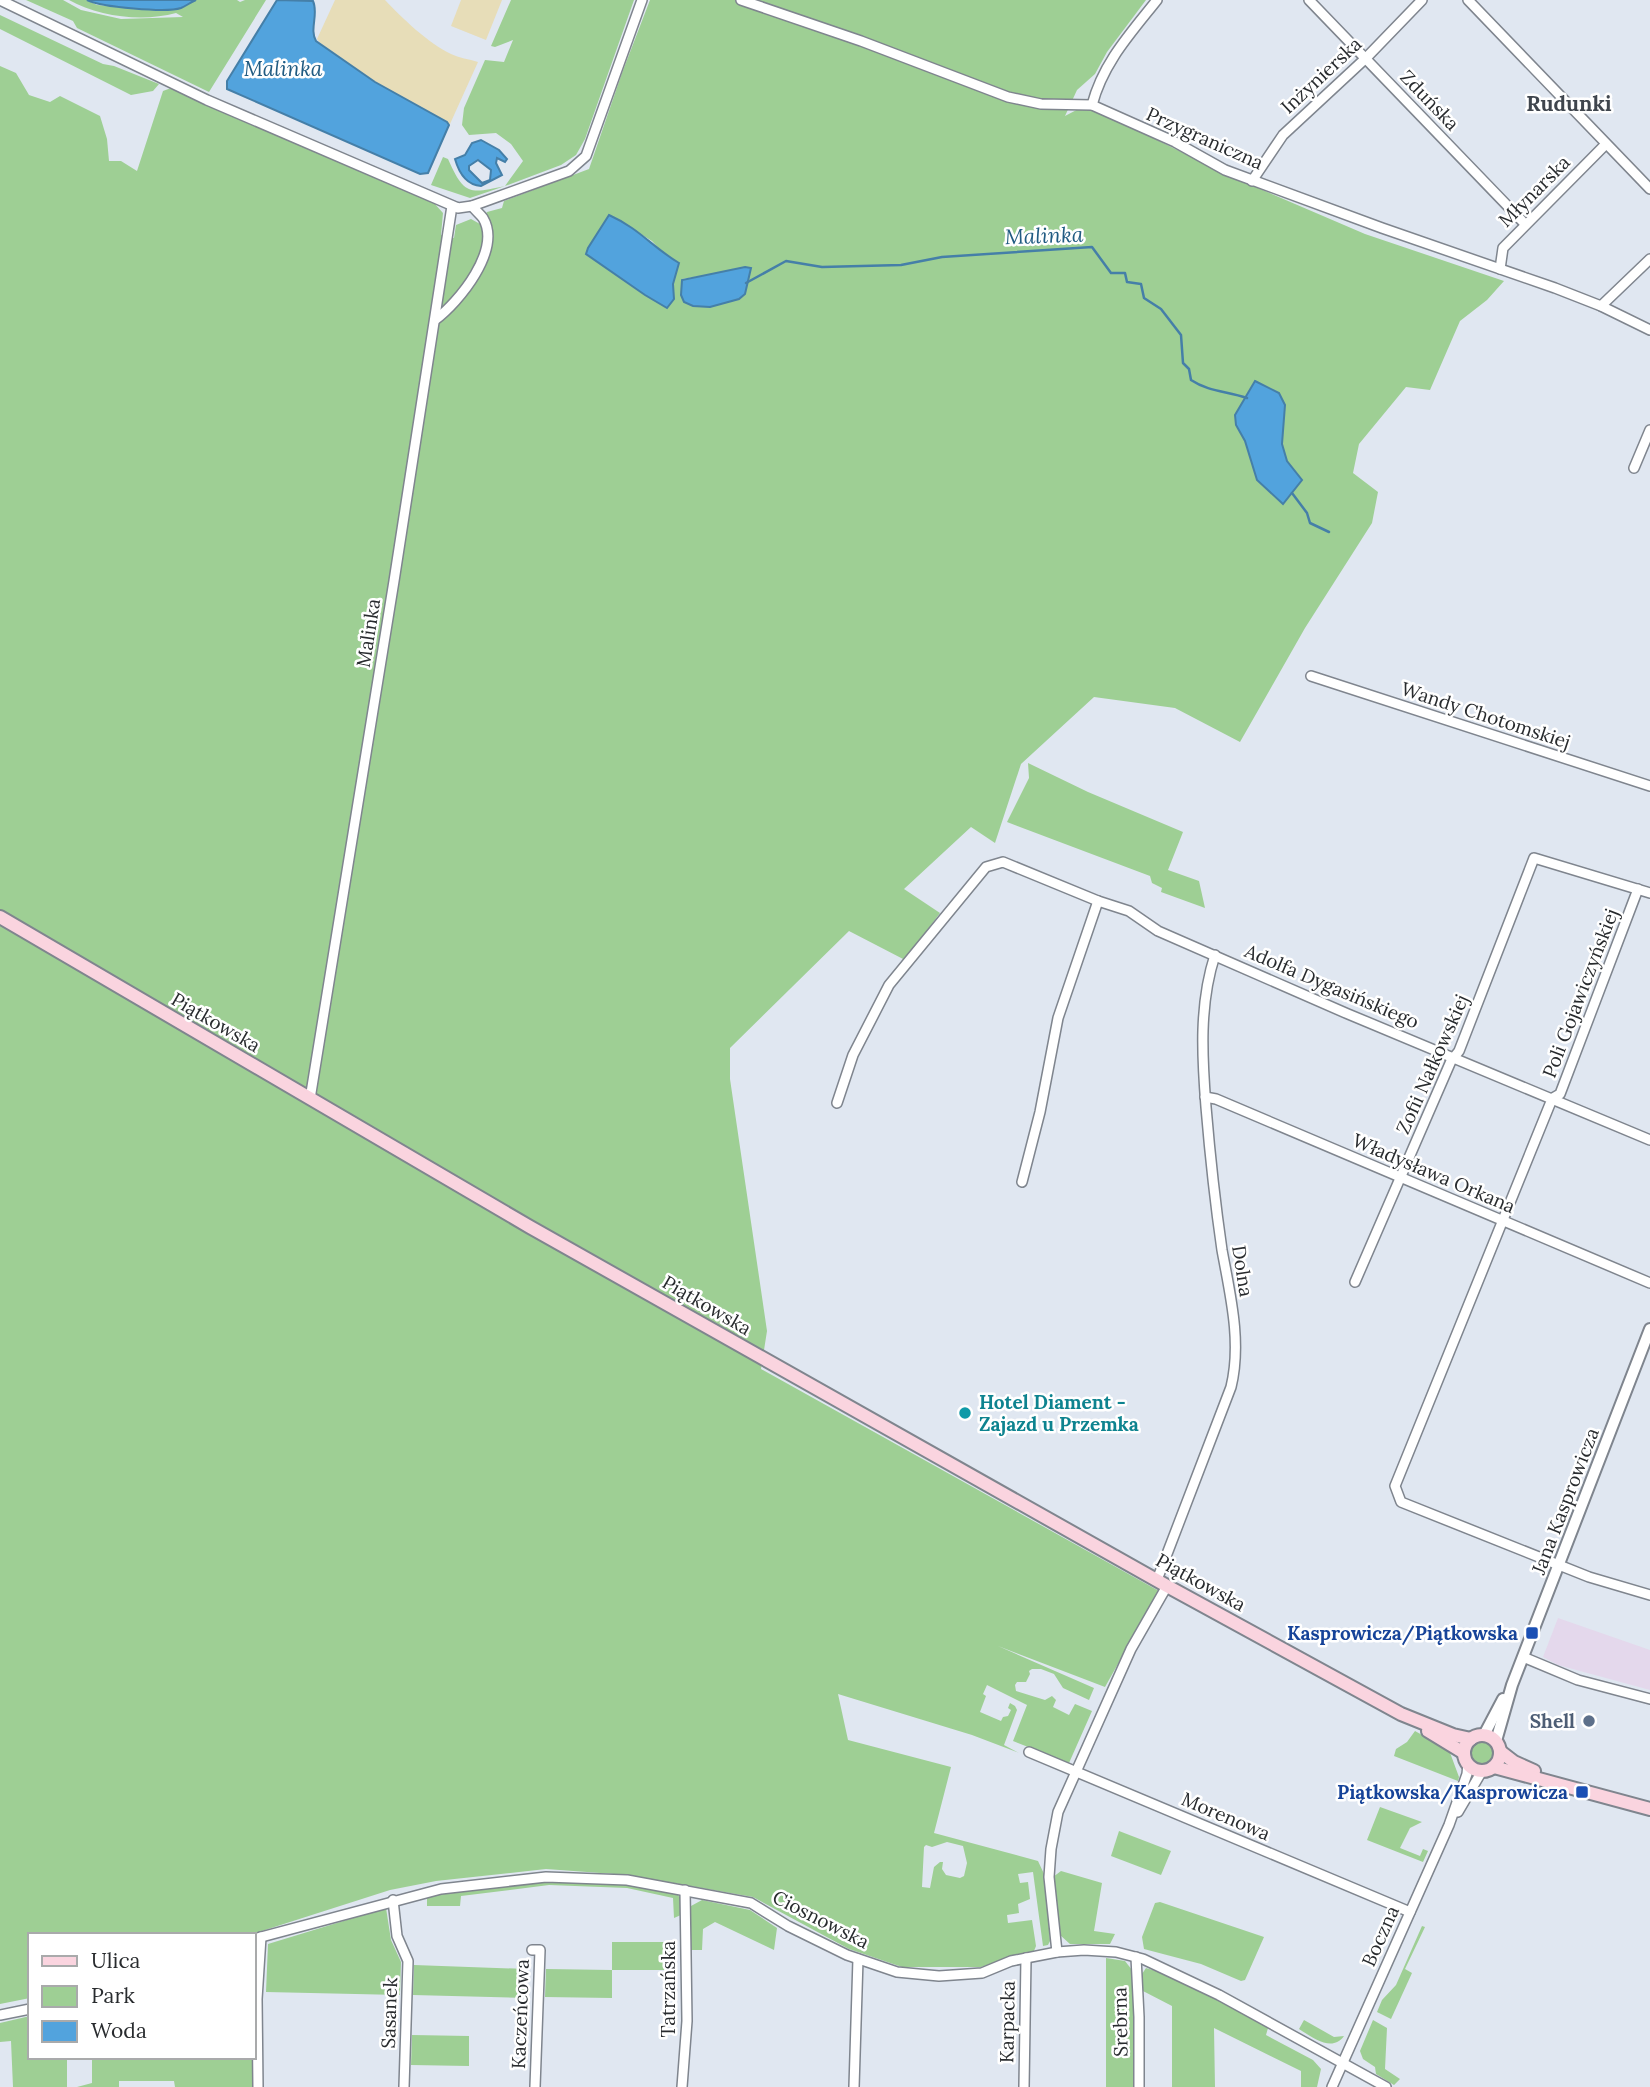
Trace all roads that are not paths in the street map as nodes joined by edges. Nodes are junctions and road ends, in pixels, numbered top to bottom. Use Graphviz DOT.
graph roads {
  1 [pos="0,0"];
  2 [pos="642,0"];
  3 [pos="741,0"];
  4 [pos="1157,0"];
  5 [pos="1309,0"];
  6 [pos="1422,0"];
  7 [pos="1468,0"];
  8 [pos="1366,58"];
  9 [pos="1092,105"];
  10 [pos="1605,145"];
  11 [pos="1252,181"];
  12 [pos="1650,189"];
  13 [pos="452,206"];
  14 [pos="472,206"];
  15 [pos="1525,224"];
  16 [pos="1650,259"];
  17 [pos="1500,269"];
  18 [pos="1601,306"];
  19 [pos="435,320"];
  20 [pos="1650,330"];
  21 [pos="1650,430"];
  22 [pos="1634,468"];
  23 [pos="1311,676"];
  24 [pos="1650,786"];
  25 [pos="1639,890"];
  26 [pos="1650,893"];
  27 [pos="1098,901"];
  28 [pos="0,918"];
  29 [pos="1215,955"];
  30 [pos="1454,1057"];
  31 [pos="1205,1097"];
  32 [pos="1553,1098"];
  33 [pos="310,1100"];
  34 [pos="838,1103"];
  35 [pos="1650,1140"];
  36 [pos="1400,1178"];
  37 [pos="1022,1182"];
  38 [pos="1501,1221"];
  39 [pos="1356,1282"];
  40 [pos="1650,1283"];
  41 [pos="1650,1330"];
  42 [pos="1559,1564"];
  43 [pos="1162,1583"];
  44 [pos="1650,1595"];
  45 [pos="1523,1657"];
  46 [pos="1650,1699"];
  47 [pos="1401,1714"];
  48 [pos="1471,1739"];
  49 [pos="1493,1742"];
  50 [pos="1028,1752"];
  51 [pos="1466,1759"];
  52 [pos="1488,1769"];
  53 [pos="1075,1771"];
  54 [pos="1563,1785"];
  55 [pos="1650,1809"];
  56 [pos="1449,1825"];
  57 [pos="685,1890"];
  58 [pos="393,1900"];
  59 [pos="1410,1912"];
  60 [pos="257,1938"];
  61 [pos="532,1950"];
  62 [pos="1057,1952"];
  63 [pos="1136,1957"];
  64 [pos="1026,1958"];
  65 [pos="858,1959"];
  66 [pos="28,2009"];
  67 [pos="0,2015"];
  68 [pos="1343,2062"];
  69 [pos="258,2087"];
  70 [pos="404,2087"];
  71 [pos="535,2087"];
  72 [pos="682,2087"];
  73 [pos="854,2087"];
  74 [pos="1024,2087"];
  75 [pos="1139,2087"];
  76 [pos="1332,2087"];
  77 [pos="1386,2087"];
  1 -- 13 [label="street"];
  2 -- 14 [label="street"];
  3 -- 9 [label="street, Przygraniczna"];
  4 -- 9 [label="street"];
  5 -- 8 [label="street, Zduńska"];
  6 -- 8 [label="street, Inżynierska"];
  7 -- 10 [label="street"];
  8 -- 11 [label="street, Inżynierska"];
  8 -- 15 [label="street, Zduńska"];
  9 -- 11 [label="street, Przygraniczna"];
  10 -- 12 [label="street"];
  10 -- 15 [label="street, Młynarska"];
  11 -- 17 [label="street, Przygraniczna"];
  13 -- 14 [label="street"];
  13 -- 19 [label="street, Malinka"];
  14 -- 19 [label="street"];
  15 -- 17 [label="street, Młynarska"];
  16 -- 18 [label="street"];
  17 -- 18 [label="street, Przygraniczna"];
  18 -- 20 [label="street, Przygraniczna"];
  19 -- 33 [label="street, Malinka"];
  21 -- 22 [label="street"];
  23 -- 24 [label="street, Wandy Chotomskiej"];
  25 -- 26 [label="street"];
  25 -- 30 [label="street, Zofii Nałkowskiej"];
  25 -- 32 [label="street, Poli Gojawiczyńskiej"];
  27 -- 29 [label="street, Adolfa Dygasińskiego"];
  27 -- 34 [label="street, Adolfa Dygasińskiego"];
  27 -- 37 [label="street"];
  28 -- 33 [label="main road, Piątkowska"];
  29 -- 30 [label="street, Adolfa Dygasińskiego"];
  29 -- 31 [label="street, Dolna"];
  30 -- 32 [label="street, Adolfa Dygasińskiego"];
  30 -- 36 [label="street, Zofii Nałkowskiej"];
  31 -- 36 [label="street, Władysława Orkana"];
  31 -- 43 [label="street, Dolna"];
  32 -- 35 [label="street, Adolfa Dygasińskiego"];
  32 -- 38 [label="street, Poli Gojawiczyńskiej"];
  33 -- 43 [label="main road, Piątkowska"];
  36 -- 38 [label="street, Władysława Orkana"];
  36 -- 39 [label="street, Zofii Nałkowskiej"];
  38 -- 40 [label="street, Władysława Orkana"];
  38 -- 42 [label="street, Poli Gojawiczyńskiej"];
  41 -- 42 [label="street, Jana Kasprowicza"];
  42 -- 44 [label="street, Poli Gojawiczyńskiej"];
  42 -- 45 [label="street, Jana Kasprowicza"];
  43 -- 47 [label="main road, Piątkowska"];
  43 -- 53 [label="street, Dolna"];
  45 -- 46 [label="street"];
  45 -- 49 [label="street, Jana Kasprowicza"];
  47 -- 48 [label="main road, Piątkowska"];
  47 -- 51 [label="main road, Piątkowska"];
  48 -- 49 [label="main road"];
  48 -- 51 [label="main road"];
  49 -- 52 [label="main road"];
  49 -- 54 [label="main road"];
  50 -- 53 [label="street, Morenowa"];
  51 -- 52 [label="main road, Piątkowska"];
  51 -- 56 [label="street, Boczna"];
  52 -- 54 [label="main road"];
  52 -- 56 [label="street, Boczna"];
  53 -- 59 [label="street, Morenowa"];
  53 -- 62 [label="street, Dolna"];
  54 -- 55 [label="main road"];
  56 -- 59 [label="street, Boczna"];
  57 -- 58 [label="street, Ciosnowska"];
  57 -- 65 [label="street, Ciosnowska"];
  57 -- 72 [label="street, Tatrzańska"];
  58 -- 60 [label="street, Ciosnowska"];
  58 -- 70 [label="street, Sasanek"];
  59 -- 68 [label="street, Boczna"];
  60 -- 69 [label="street"];
  61 -- 71 [label="street, Kaczeńcowa"];
  62 -- 63 [label="street, Ciosnowska"];
  62 -- 64 [label="street, Ciosnowska"];
  63 -- 68 [label="street, Ciosnowska"];
  63 -- 75 [label="street, Srebrna"];
  64 -- 65 [label="street, Ciosnowska"];
  64 -- 74 [label="street, Karpacka"];
  65 -- 73 [label="street"];
  66 -- 67 [label="street"];
  68 -- 76 [label="street, Boczna"];
  68 -- 77 [label="street, Ciosnowska"];
}
